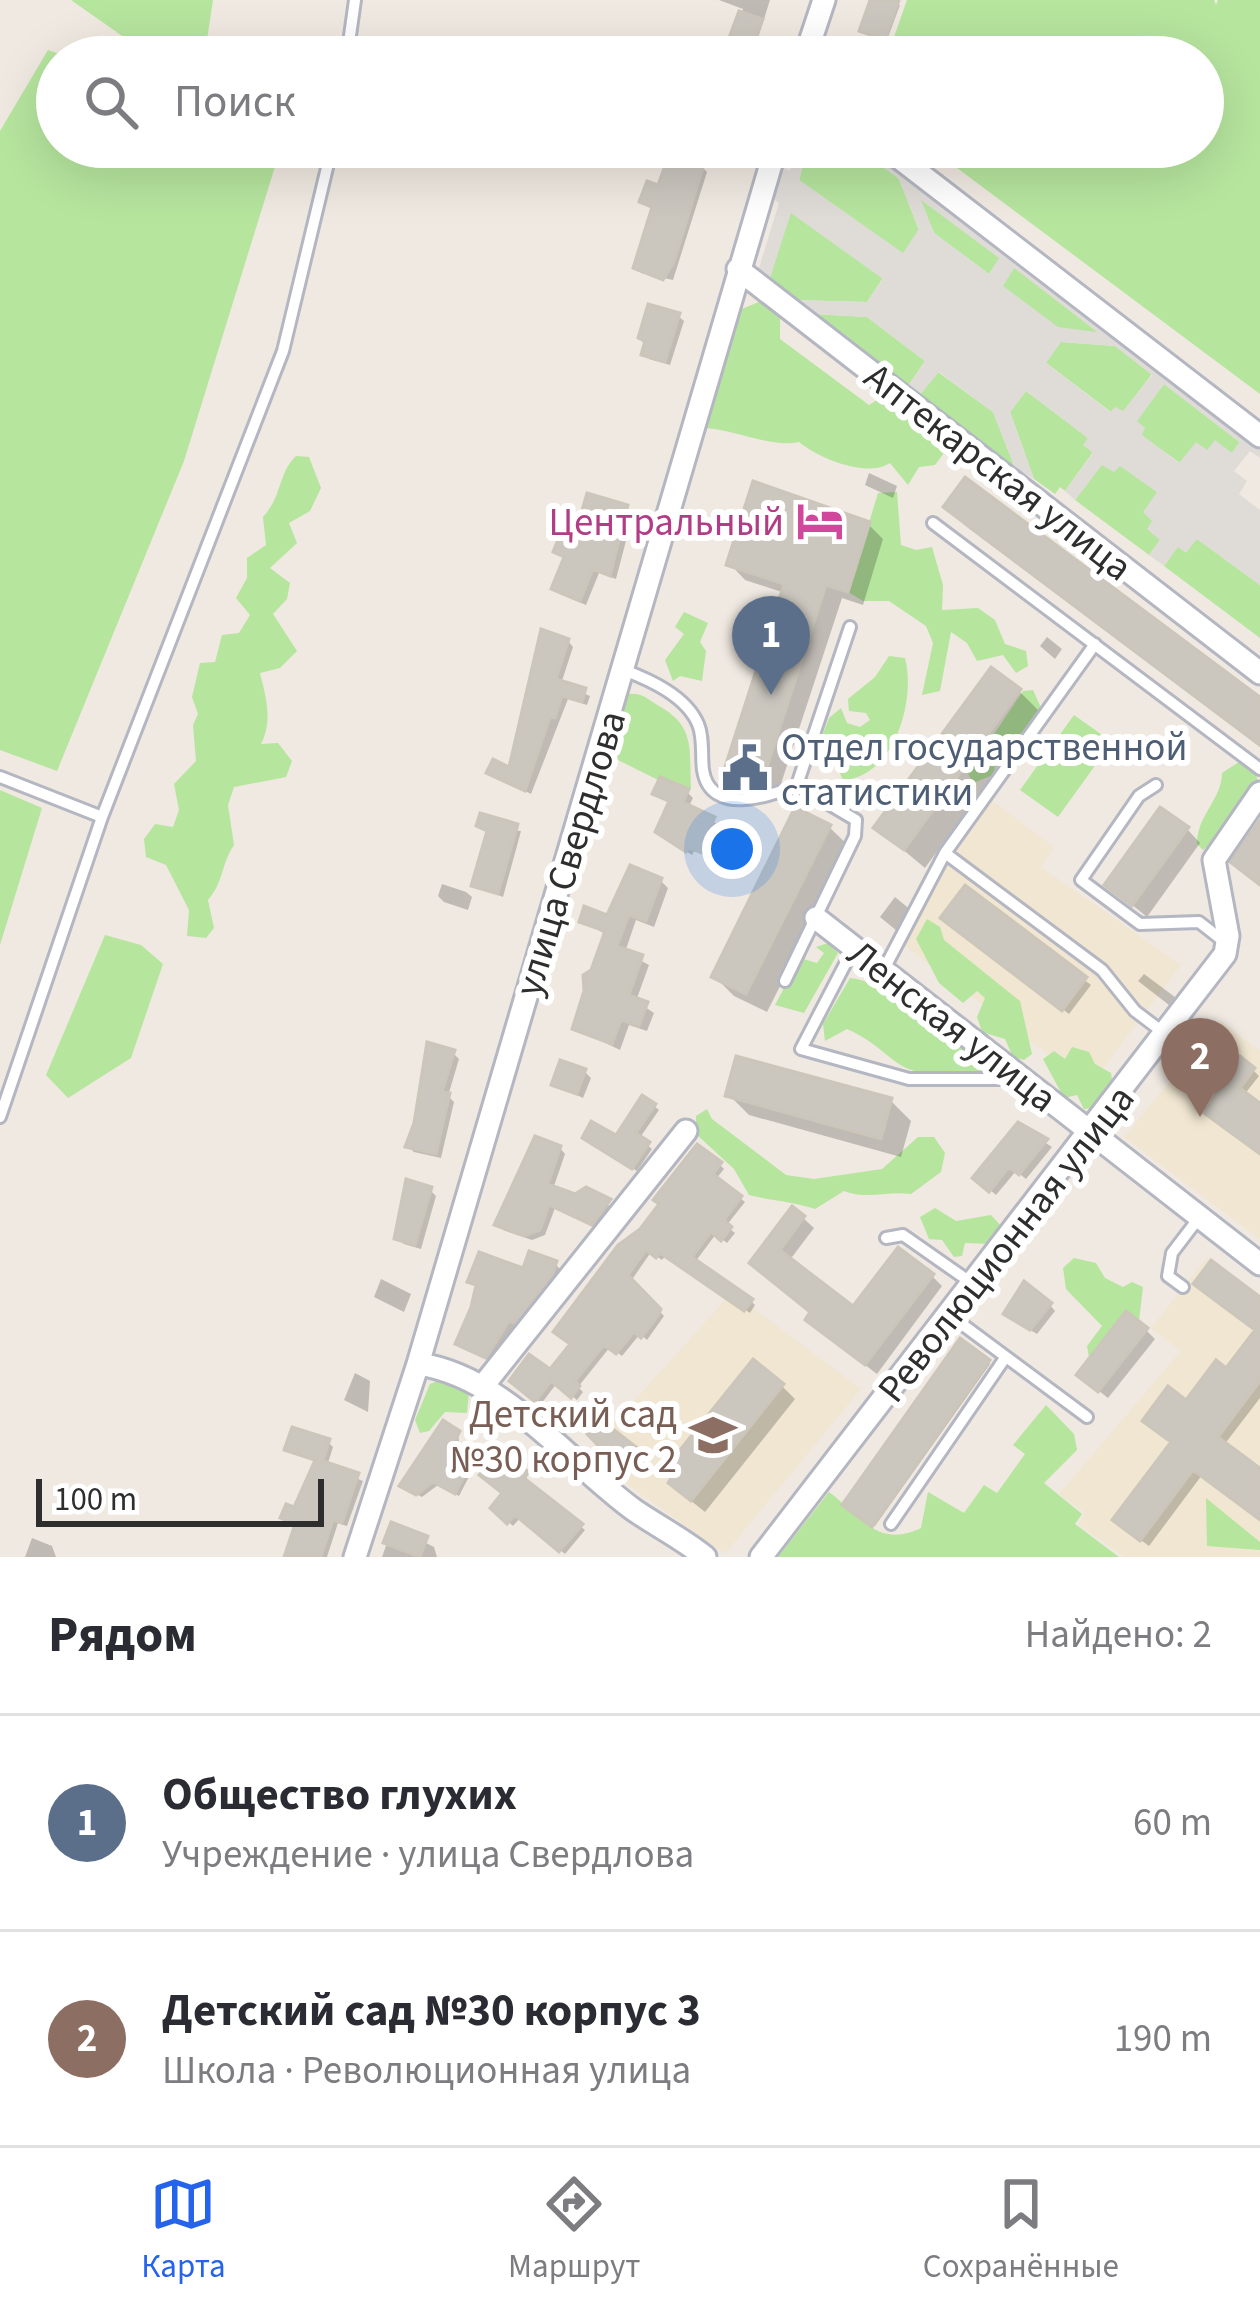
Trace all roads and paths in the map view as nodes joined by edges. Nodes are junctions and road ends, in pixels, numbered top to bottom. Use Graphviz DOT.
graph roads {
  1 [pos="355,0"];
  2 [pos="824,0"];
  3 [pos="349,36"];
  4 [pos="813,36"];
  5 [pos="327,168"];
  6 [pos="769,168"];
  7 [pos="912,168"];
  8 [pos="738,269"];
  9 [pos="1260,436"];
  10 [pos="933,523"];
  11 [pos="850,627"];
  12 [pos="1095,644"];
  13 [pos="624,670"];
  14 [pos="1260,673"];
  15 [pos="1260,769"];
  16 [pos="0,777"];
  17 [pos="797,785"];
  18 [pos="1156,785"];
  19 [pos="1260,793"];
  20 [pos="102,817"];
  21 [pos="944,853"];
  22 [pos="816,918"];
  23 [pos="1228,945"];
  24 [pos="854,947"];
  25 [pos="883,970"];
  26 [pos="785,981"];
  27 [pos="1165,1034"];
  28 [pos="1023,1079"];
  29 [pos="0,1117"];
  30 [pos="686,1130"];
  31 [pos="1090,1133"];
  32 [pos="1198,1219"];
  33 [pos="886,1238"];
  34 [pos="1260,1264"];
  35 [pos="973,1284"];
  36 [pos="1183,1287"];
  37 [pos="951,1316"];
  38 [pos="1005,1358"];
  39 [pos="418,1364"];
  40 [pos="482,1387"];
  41 [pos="1087,1418"];
  42 [pos="891,1524"];
  43 [pos="698,1545"];
  44 [pos="355,1557"];
  45 [pos="760,1557"];
  1 -- 3 [label="lane"];
  2 -- 4 [label="street"];
  5 -- 20 [label="lane"];
  6 -- 8 [label="street, улица Свердлова"];
  7 -- 9 [label="street"];
  8 -- 13 [label="street, улица Свердлова"];
  8 -- 14 [label="street, Аптекарская улица"];
  10 -- 12 [label="lane"];
  11 -- 17 [label="lane"];
  12 -- 15 [label="lane"];
  12 -- 21 [label="lane"];
  13 -- 17 [label="lane"];
  13 -- 39 [label="street, улица Свердлова"];
  16 -- 20 [label="lane"];
  17 -- 22 [label="lane"];
  18 -- 23 [label="lane"];
  19 -- 23 [label="street"];
  20 -- 29 [label="lane"];
  21 -- 25 [label="lane"];
  21 -- 27 [label="lane"];
  22 -- 24 [label="street, Ленская улица"];
  22 -- 26 [label="lane"];
  23 -- 27 [label="street, Революционная улица"];
  24 -- 25 [label="street, Ленская улица"];
  24 -- 28 [label="lane"];
  25 -- 28 [label="street, Ленская улица"];
  27 -- 31 [label="street, Революционная улица"];
  28 -- 31 [label="street, Ленская улица"];
  30 -- 40 [label="street"];
  31 -- 32 [label="street, Ленская улица"];
  31 -- 35 [label="street, Революционная улица"];
  32 -- 34 [label="street, Ленская улица"];
  32 -- 36 [label="lane"];
  33 -- 35 [label="lane"];
  35 -- 37 [label="street, Революционная улица"];
  37 -- 38 [label="lane"];
  37 -- 45 [label="street, Революционная улица"];
  38 -- 41 [label="lane"];
  38 -- 42 [label="lane"];
  39 -- 40 [label="street"];
  39 -- 44 [label="street, улица Свердлова"];
  40 -- 43 [label="street"];
}
